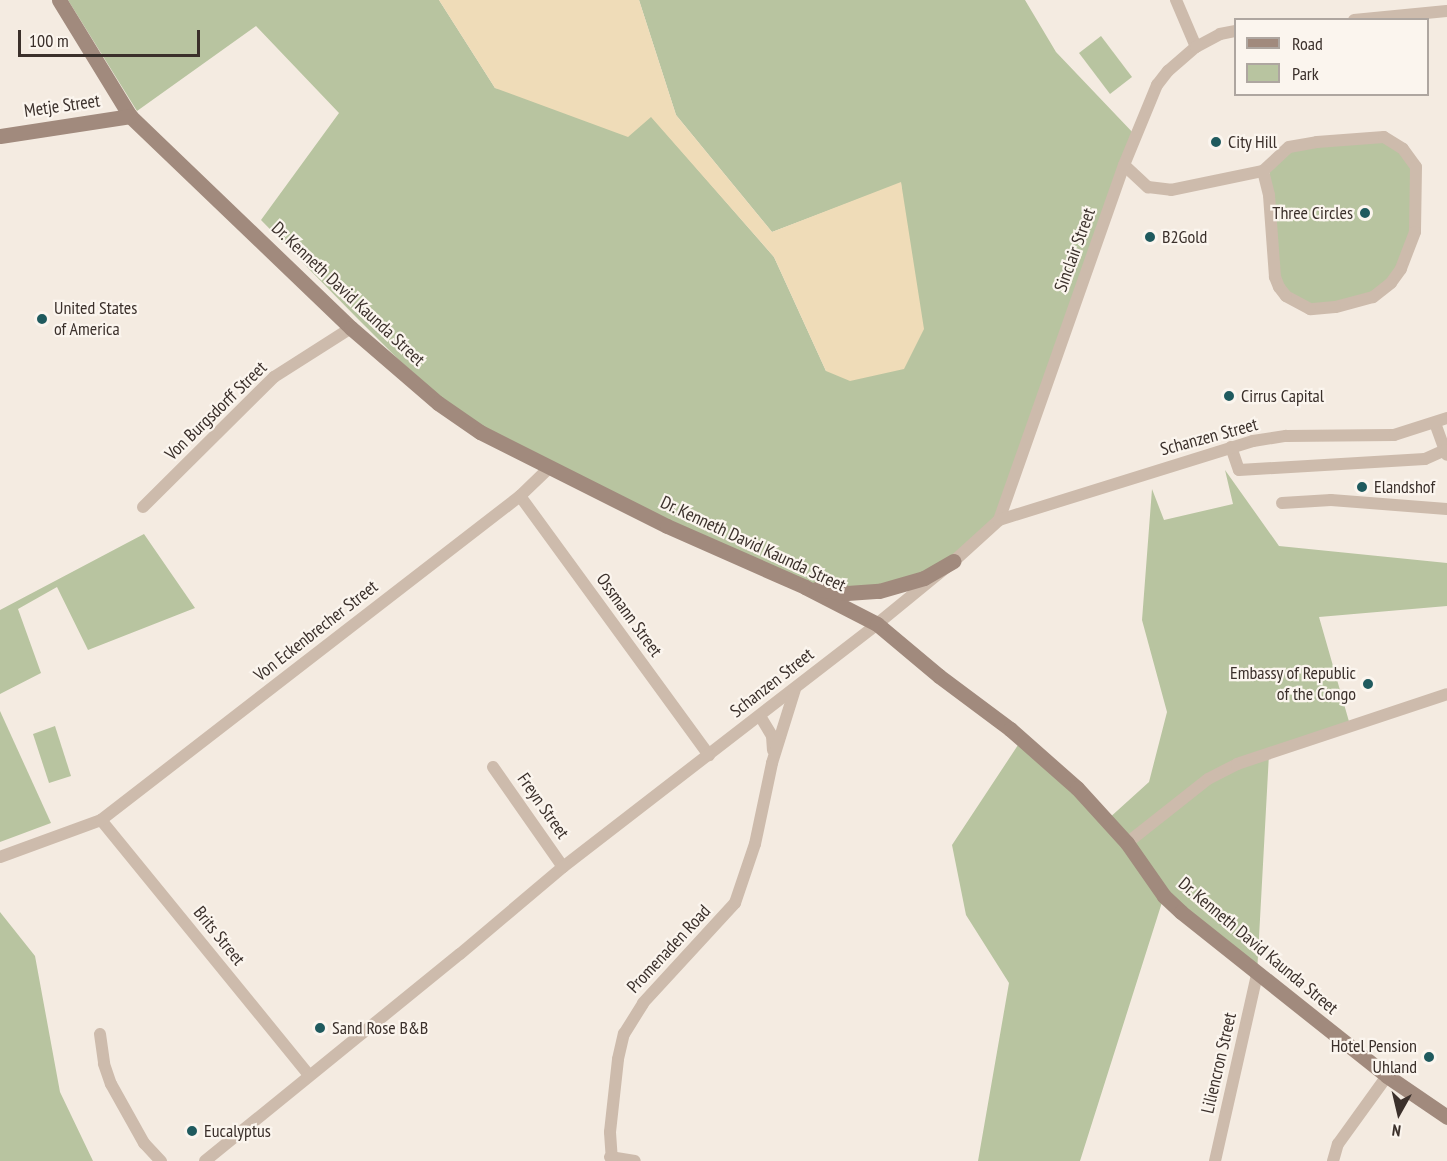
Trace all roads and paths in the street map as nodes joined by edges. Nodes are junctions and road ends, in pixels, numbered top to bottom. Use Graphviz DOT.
graph roads {
  1 [pos="59,0"];
  2 [pos="1176,0"];
  3 [pos="1447,11"];
  4 [pos="1375,18"];
  5 [pos="1234,31"];
  6 [pos="1196,47"];
  7 [pos="130,116"];
  8 [pos="0,135"];
  9 [pos="1124,165"];
  10 [pos="1263,171"];
  11 [pos="351,328"];
  12 [pos="1441,421"];
  13 [pos="1231,447"];
  14 [pos="1446,452"];
  15 [pos="550,467"];
  16 [pos="520,496"];
  17 [pos="1282,503"];
  18 [pos="143,507"];
  19 [pos="1447,509"];
  20 [pos="999,520"];
  21 [pos="954,561"];
  22 [pos="805,587"];
  23 [pos="877,624"];
  24 [pos="795,689"];
  25 [pos="1447,694"];
  26 [pos="760,716"];
  27 [pos="709,754"];
  28 [pos="772,763"];
  29 [pos="493,767"];
  30 [pos="101,819"];
  31 [pos="1127,843"];
  32 [pos="0,857"];
  33 [pos="564,867"];
  34 [pos="1257,974"];
  35 [pos="100,1034"];
  36 [pos="309,1076"];
  37 [pos="1387,1076"];
  38 [pos="1447,1117"];
  39 [pos="611,1159"];
  40 [pos="161,1161"];
  41 [pos="205,1161"];
  42 [pos="635,1161"];
  43 [pos="1215,1161"];
  44 [pos="1333,1161"];
  1 -- 7 [label="street, Dr. Kenneth David Kaunda Street"];
  2 -- 6 [label="street"];
  3 -- 4 [label="street"];
  5 -- 6 [label="street, Sinclair Street"];
  6 -- 9 [label="street, Sinclair Street"];
  7 -- 8 [label="street, Metje Street"];
  7 -- 11 [label="street, Dr. Kenneth David Kaunda Street"];
  9 -- 10 [label="street"];
  9 -- 20 [label="street, Sinclair Street"];
  10 -- 10 [label="street"];
  11 -- 15 [label="street, Dr. Kenneth David Kaunda Street"];
  11 -- 18 [label="street, Von Burgsdorff Street"];
  12 -- 13 [label="street, Schanzen Street"];
  12 -- 14 [label="street"];
  13 -- 14 [label="street"];
  13 -- 20 [label="street, Schanzen Street"];
  15 -- 16 [label="street, Von Eckenbrecher Street"];
  15 -- 22 [label="street, Dr. Kenneth David Kaunda Street"];
  16 -- 27 [label="street, Ossmann Street"];
  16 -- 30 [label="street, Von Eckenbrecher Street"];
  17 -- 19 [label="street"];
  20 -- 21 [label="street, Schanzen Street"];
  21 -- 22 [label="street"];
  21 -- 23 [label="street, Schanzen Street"];
  22 -- 23 [label="street, Dr. Kenneth David Kaunda Street"];
  23 -- 24 [label="street, Schanzen Street"];
  23 -- 31 [label="street, Dr. Kenneth David Kaunda Street"];
  24 -- 26 [label="street, Schanzen Street"];
  24 -- 28 [label="street, Promenaden Road"];
  25 -- 31 [label="street"];
  26 -- 27 [label="street, Schanzen Street"];
  26 -- 28 [label="street, Promenaden Road"];
  27 -- 33 [label="street, Schanzen Street"];
  28 -- 39 [label="street, Promenaden Road"];
  29 -- 33 [label="street, Freyn Street"];
  30 -- 32 [label="street, Von Eckenbrecher Street"];
  30 -- 36 [label="street, Brits Street"];
  31 -- 34 [label="street, Dr. Kenneth David Kaunda Street"];
  33 -- 36 [label="street, Schanzen Street"];
  34 -- 37 [label="street, Dr. Kenneth David Kaunda Street"];
  34 -- 43 [label="street, Liliencron Street"];
  35 -- 40 [label="street"];
  36 -- 41 [label="street, Schanzen Street"];
  37 -- 38 [label="street, Dr. Kenneth David Kaunda Street"];
  37 -- 44 [label="street"];
  39 -- 42 [label="street"];
}
